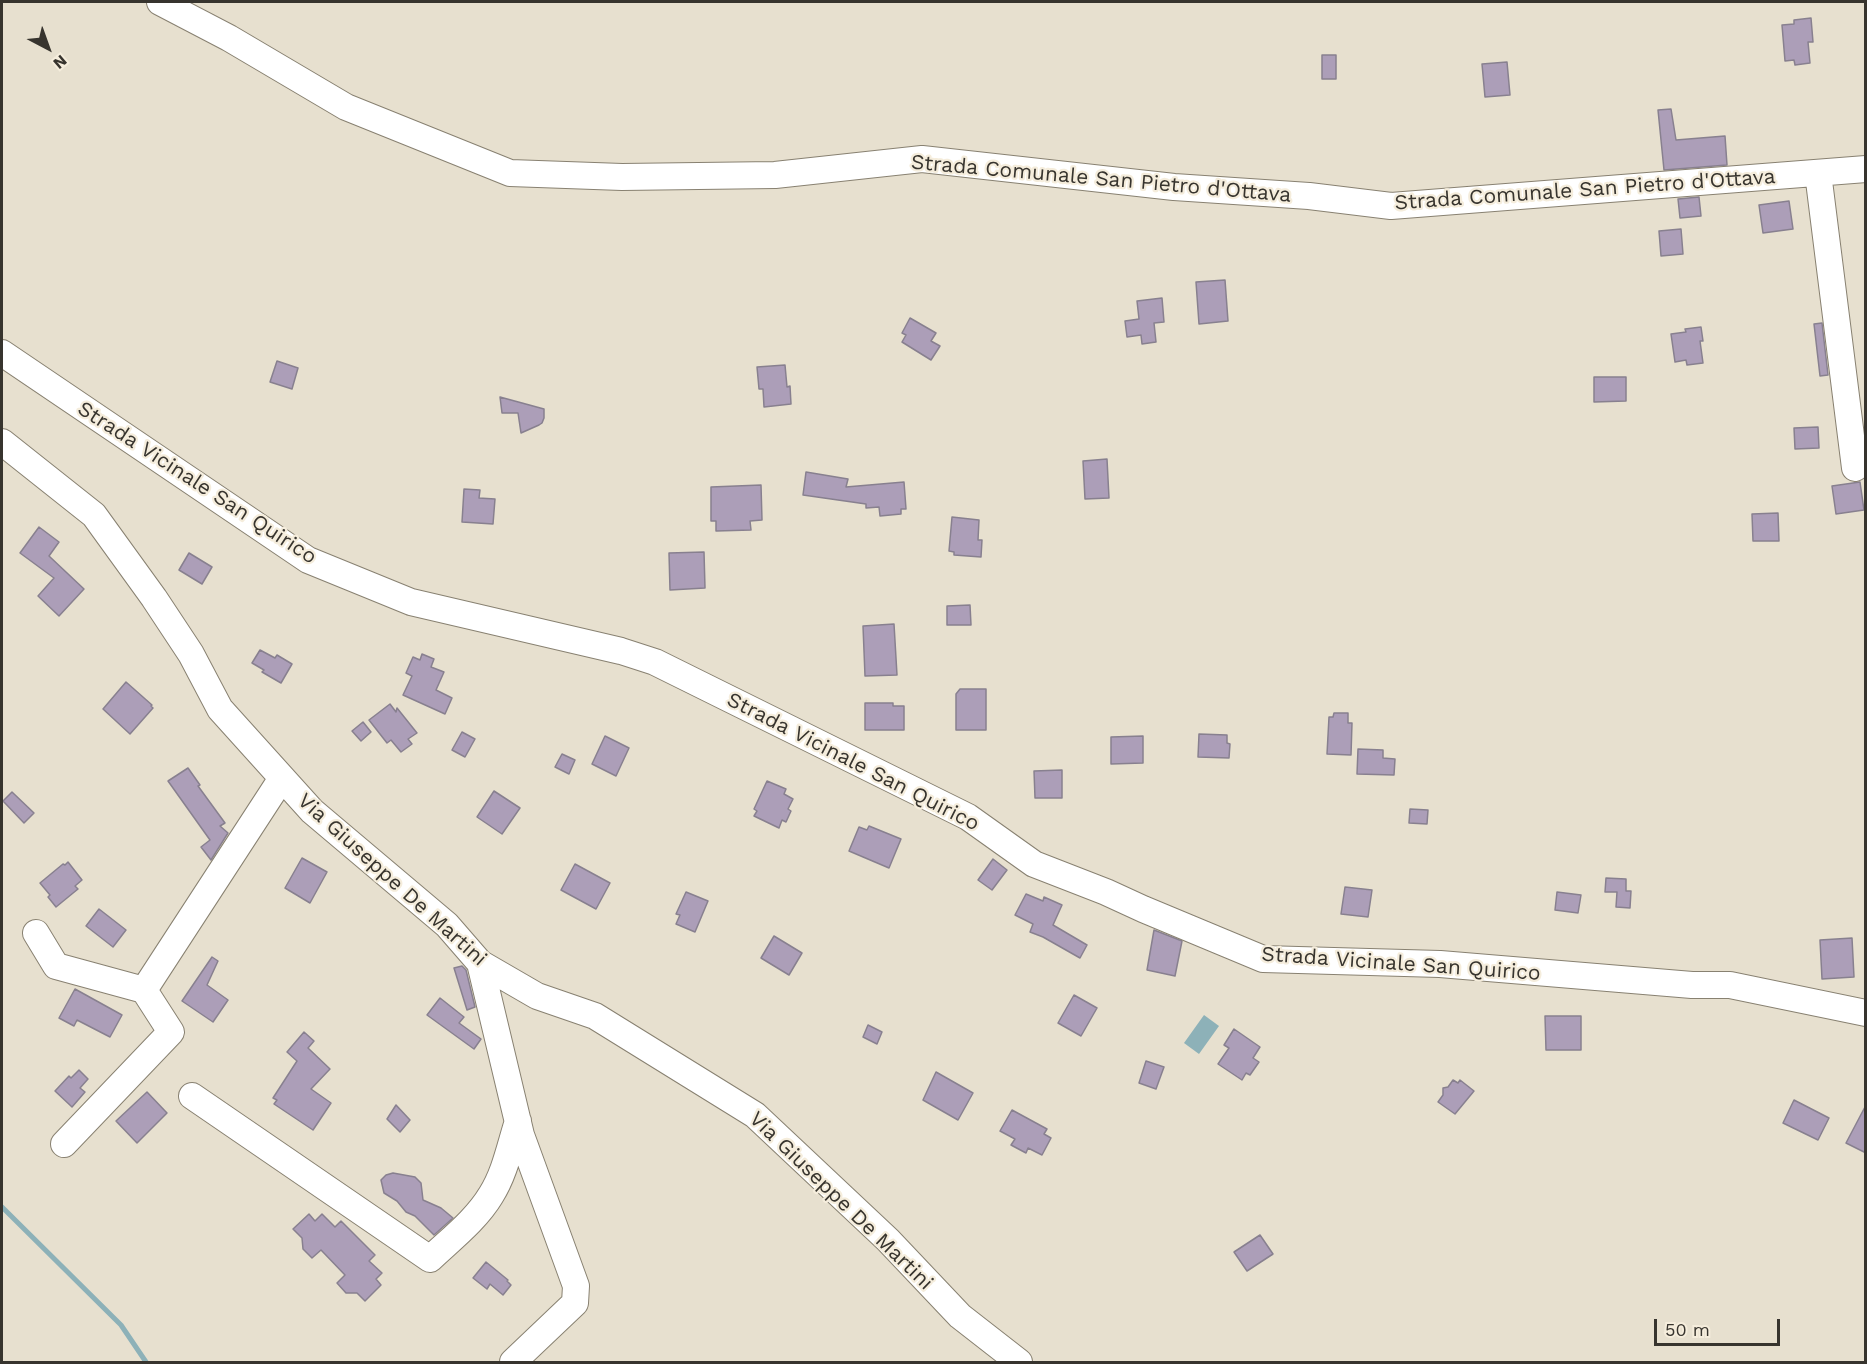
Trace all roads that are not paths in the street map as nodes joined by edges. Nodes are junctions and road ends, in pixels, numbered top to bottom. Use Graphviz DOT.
graph roads {
  1 [pos="160,2"];
  2 [pos="1866,169"];
  3 [pos="1818,173"];
  4 [pos="2,353"];
  5 [pos="2,442"];
  6 [pos="1855,468"];
  7 [pos="282,778"];
  8 [pos="36,933"];
  9 [pos="480,963"];
  10 [pos="144,990"];
  11 [pos="1866,1013"];
  12 [pos="192,1096"];
  13 [pos="518,1121"];
  14 [pos="64,1144"];
  15 [pos="513,1362"];
  16 [pos="1018,1362"];
  1 -- 3 [label="street, Strada Comunale San Pietro d'Ottava"];
  2 -- 3 [label="street, Strada Comunale San Pietro d'Ottava"];
  3 -- 6 [label="street"];
  4 -- 11 [label="street, Strada Vicinale San Quirico"];
  5 -- 7 [label="street, Via Giuseppe De Martini"];
  7 -- 9 [label="street, Via Giuseppe De Martini"];
  7 -- 10 [label="street, Via Giuseppe De Martini"];
  8 -- 10 [label="street"];
  9 -- 13 [label="street"];
  9 -- 16 [label="street, Via Giuseppe De Martini"];
  10 -- 14 [label="street"];
  12 -- 13 [label="street"];
  13 -- 15 [label="street"];
}
